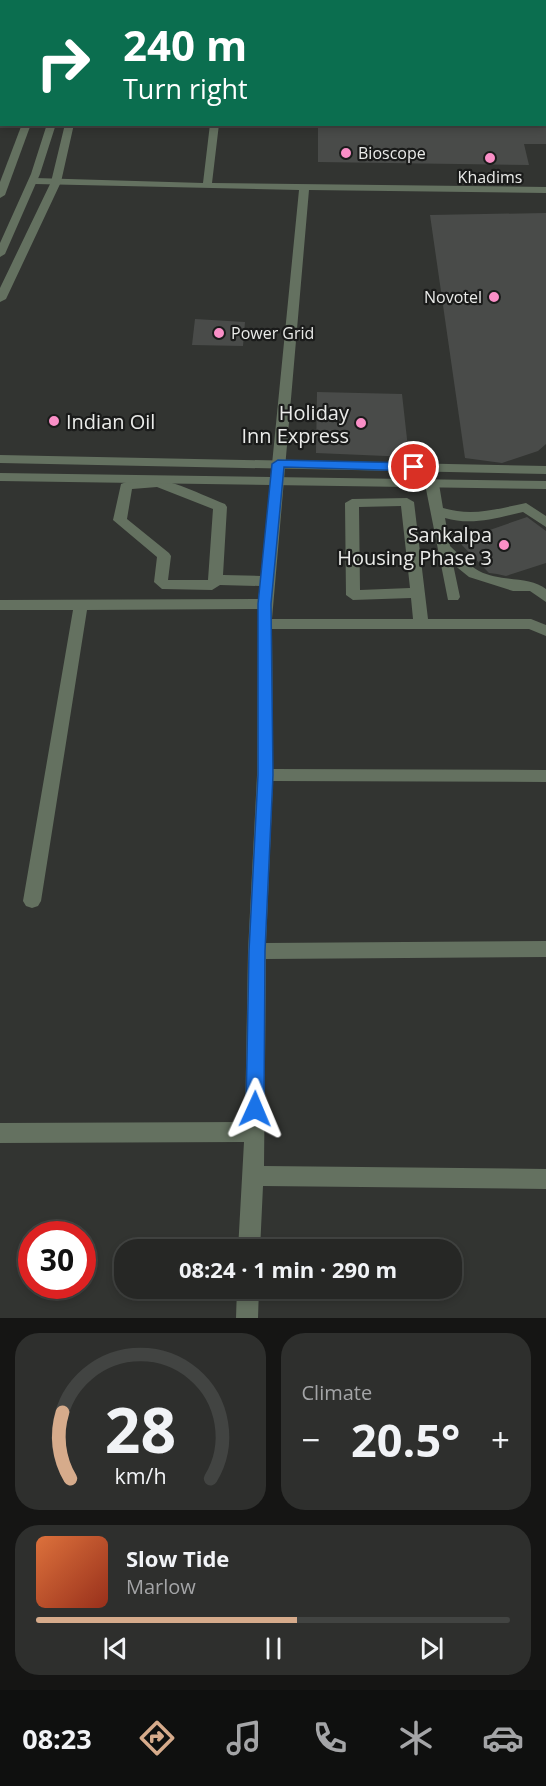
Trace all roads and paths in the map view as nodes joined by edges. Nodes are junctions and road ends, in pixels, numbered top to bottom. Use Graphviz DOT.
graph roads {
  1 [pos="26,126"];
  2 [pos="52,126"];
  3 [pos="70,126"];
  4 [pos="215,126"];
  5 [pos="15,160"];
  6 [pos="0,161"];
  7 [pos="34,181"];
  8 [pos="56,182"];
  9 [pos="207,186"];
  10 [pos="304,187"];
  11 [pos="546,190"];
  12 [pos="0,195"];
  13 [pos="0,254"];
  14 [pos="0,299"];
  15 [pos="0,459"];
  16 [pos="546,470"];
  17 [pos="278,472"];
  18 [pos="0,477"];
  19 [pos="359,482"];
  20 [pos="394,483"];
  21 [pos="432,484"];
  22 [pos="546,485"];
  23 [pos="395,502"];
  24 [pos="360,503"];
  25 [pos="437,511"];
  26 [pos="546,523"];
  27 [pos="443,548"];
  28 [pos="216,580"];
  29 [pos="267,582"];
  30 [pos="539,584"];
  31 [pos="418,594"];
  32 [pos="453,597"];
  33 [pos="546,597"];
  34 [pos="265,604"];
  35 [pos="0,605"];
  36 [pos="81,605"];
  37 [pos="267,624"];
  38 [pos="421,625"];
  39 [pos="546,631"];
  40 [pos="265,775"];
  41 [pos="546,776"];
  42 [pos="32,902"];
  43 [pos="546,949"];
  44 [pos="257,951"];
  45 [pos="255,1132"];
  46 [pos="0,1133"];
  47 [pos="252,1176"];
  48 [pos="546,1179"];
  49 [pos="249,1239"];
  50 [pos="248,1299"];
  51 [pos="247,1318"];
  1 -- 5 [label="street"];
  2 -- 7 [label="street"];
  3 -- 8 [label="street"];
  4 -- 9 [label="street"];
  5 -- 6 [label="street"];
  5 -- 12 [label="street"];
  7 -- 8 [label="street"];
  7 -- 13 [label="street"];
  8 -- 9 [label="street"];
  8 -- 14 [label="street"];
  9 -- 10 [label="street"];
  10 -- 11 [label="street"];
  10 -- 17 [label="street"];
  15 -- 17 [label="street"];
  16 -- 17 [label="street"];
  17 -- 18 [label="street"];
  17 -- 19 [label="street"];
  17 -- 29 [label="street"];
  19 -- 20 [label="street"];
  19 -- 24 [label="street"];
  20 -- 21 [label="street"];
  20 -- 23 [label="street"];
  21 -- 22 [label="street"];
  21 -- 25 [label="street"];
  23 -- 24 [label="street"];
  23 -- 31 [label="street"];
  24 -- 31 [label="street"];
  25 -- 26 [label="street"];
  25 -- 27 [label="street"];
  27 -- 30 [label="street"];
  27 -- 32 [label="street"];
  28 -- 28 [label="street"];
  28 -- 29 [label="street"];
  29 -- 34 [label="street"];
  30 -- 33 [label="street"];
  31 -- 38 [label="street"];
  34 -- 36 [label="street"];
  34 -- 37 [label="street"];
  35 -- 36 [label="street"];
  36 -- 42 [label="street"];
  37 -- 38 [label="street"];
  37 -- 40 [label="street"];
  38 -- 39 [label="street"];
  40 -- 41 [label="street"];
  40 -- 44 [label="street"];
  43 -- 44 [label="street"];
  44 -- 45 [label="street"];
  45 -- 46 [label="street"];
  45 -- 47 [label="street"];
  47 -- 48 [label="street"];
  47 -- 49 [label="street"];
  50 -- 51 [label="street"];
}
